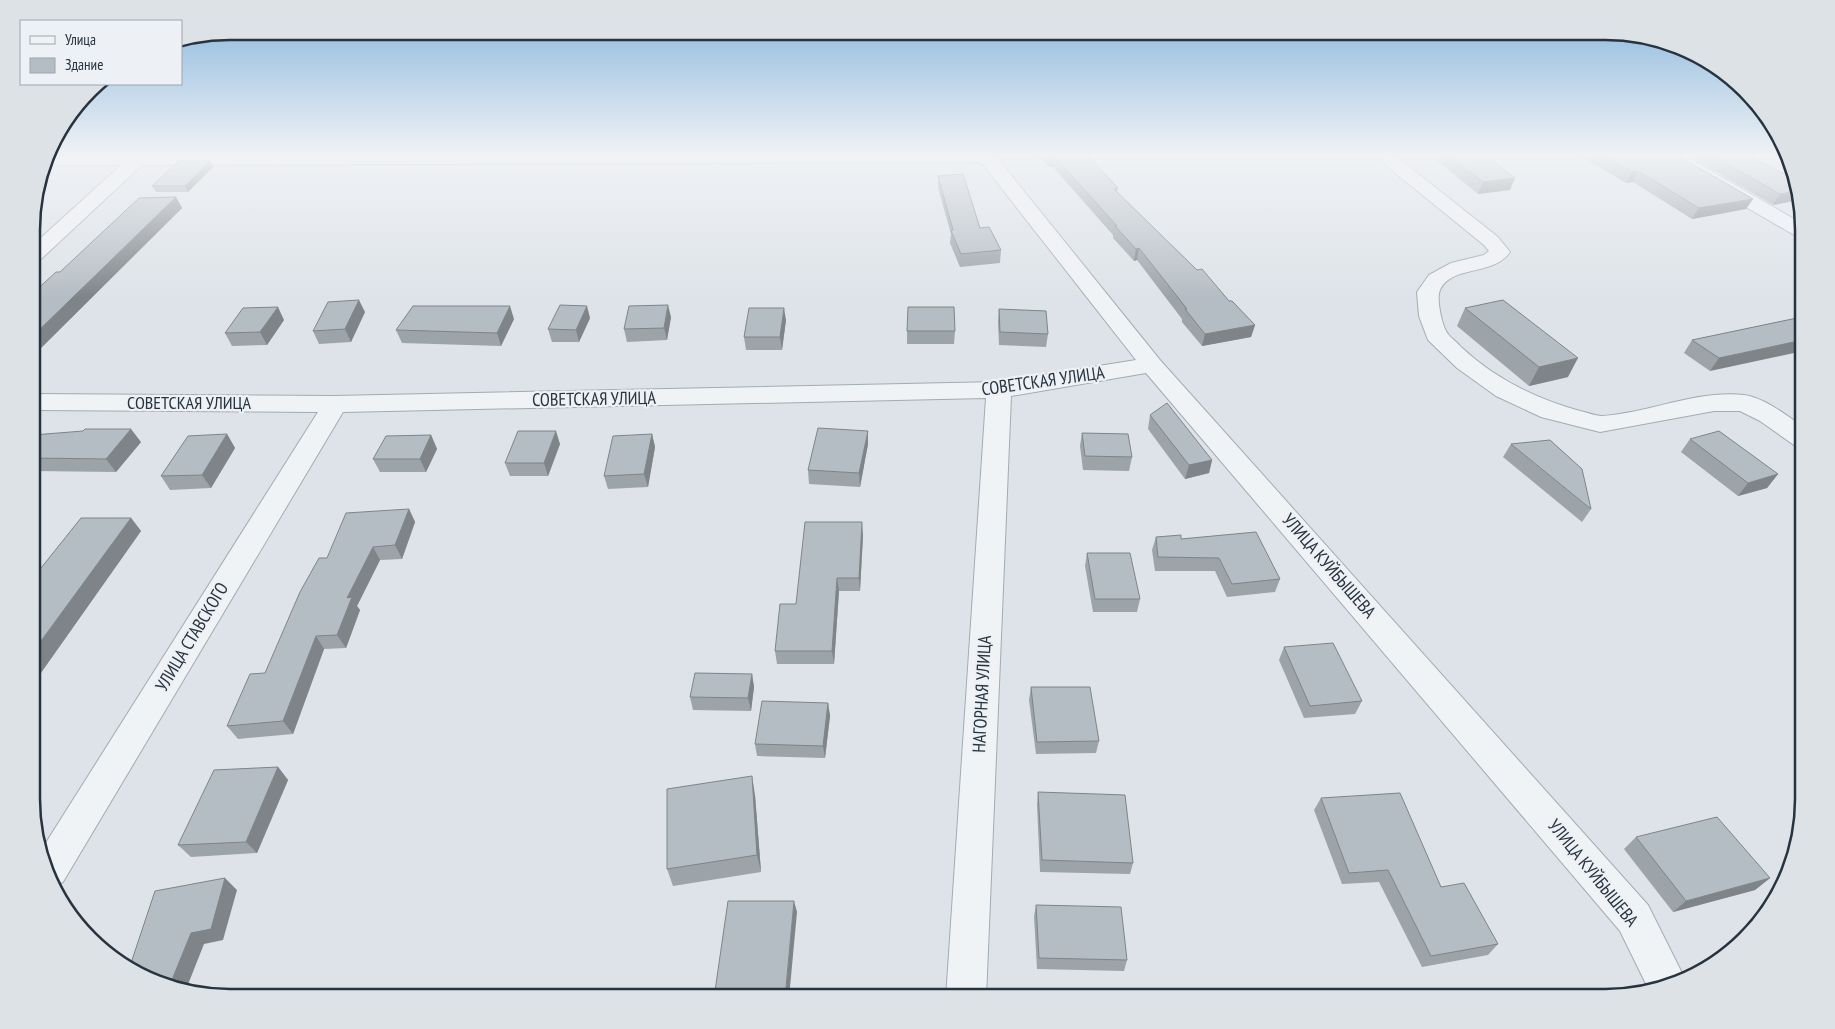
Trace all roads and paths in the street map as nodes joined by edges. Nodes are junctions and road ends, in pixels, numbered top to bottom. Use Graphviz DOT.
graph roads {
  1 [pos="92,202"];
  2 [pos="1022,202"];
  3 [pos="1442,202"];
  4 [pos="1750,202"];
  5 [pos="1795,227"];
  6 [pos="40,250"];
  7 [pos="1152,365"];
  8 [pos="998,390"];
  9 [pos="40,402"];
  10 [pos="335,404"];
  11 [pos="1795,433"];
  12 [pos="52,866"];
  13 [pos="1664,980"];
  14 [pos="966,989"];
  1 -- 6 [label="street"];
  2 -- 7 [label="street, УЛИЦА КУЙБЫШЕВА"];
  3 -- 11 [label="street"];
  4 -- 5 [label="street"];
  7 -- 8 [label="street, СОВЕТСКАЯ УЛИЦА"];
  7 -- 13 [label="street, УЛИЦА КУЙБЫШЕВА"];
  8 -- 10 [label="street, СОВЕТСКАЯ УЛИЦА"];
  8 -- 14 [label="street, НАГОРНАЯ УЛИЦА"];
  9 -- 10 [label="street, СОВЕТСКАЯ УЛИЦА"];
  10 -- 12 [label="street, УЛИЦА СТАВСКОГО"];
}
